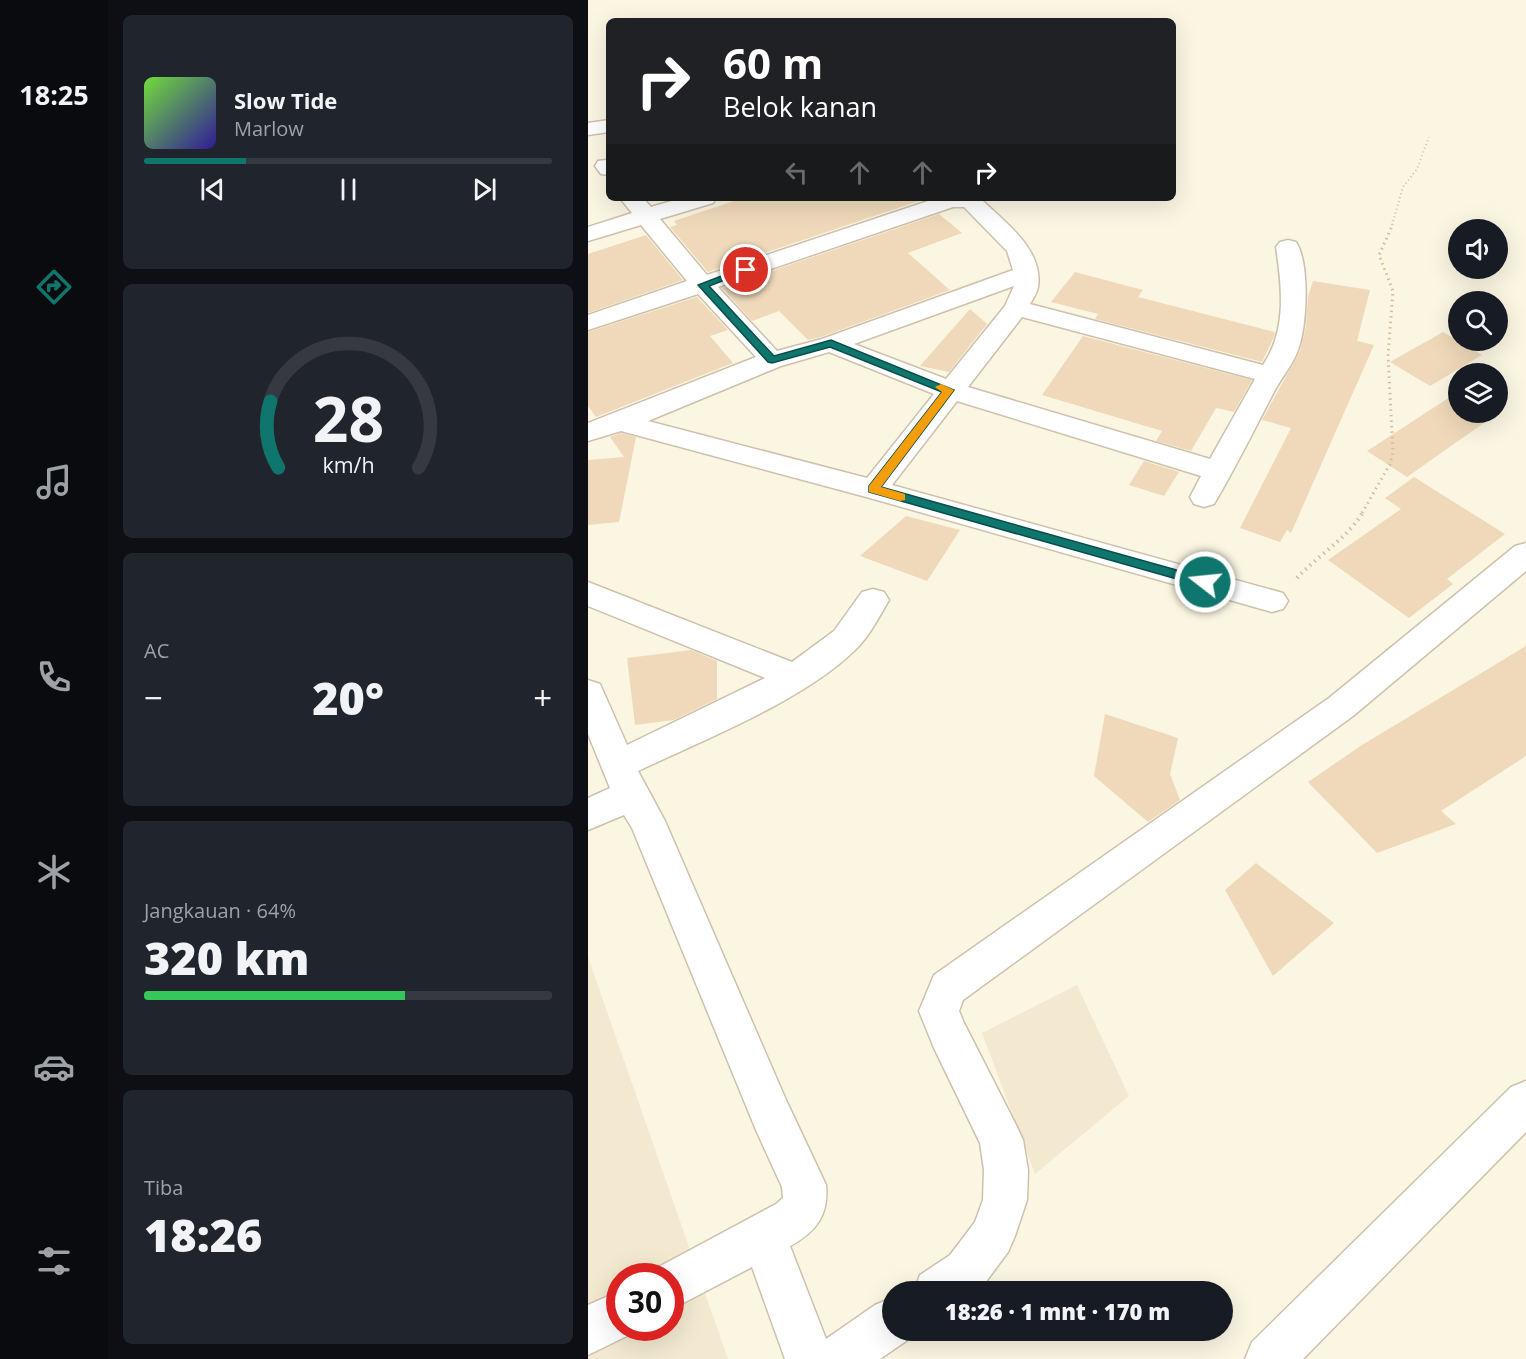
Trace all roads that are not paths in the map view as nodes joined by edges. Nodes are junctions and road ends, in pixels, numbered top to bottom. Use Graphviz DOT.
graph roads {
  1 [pos="606,126"];
  2 [pos="588,129"];
  3 [pos="683,201"];
  4 [pos="950,201"];
  5 [pos="966,201"];
  6 [pos="638,207"];
  7 [pos="588,234"];
  8 [pos="1288,247"];
  9 [pos="1026,273"];
  10 [pos="703,285"];
  11 [pos="1016,308"];
  12 [pos="588,323"];
  13 [pos="831,344"];
  14 [pos="772,360"];
  15 [pos="1270,375"];
  16 [pos="949,390"];
  17 [pos="620,422"];
  18 [pos="588,432"];
  19 [pos="1217,471"];
  20 [pos="873,489"];
  21 [pos="1204,497"];
  22 [pos="1526,554"];
  23 [pos="588,593"];
  24 [pos="873,600"];
  25 [pos="1272,601"];
  26 [pos="793,676"];
  27 [pos="588,693"];
  28 [pos="626,779"];
  29 [pos="588,815"];
  30 [pos="1520,1118"];
  31 [pos="764,1237"];
  32 [pos="684,1280"];
  33 [pos="952,1281"];
  34 [pos="606,1321"];
  35 [pos="882,1329"];
  36 [pos="588,1331"];
  37 [pos="809,1359"];
  38 [pos="839,1359"];
  39 [pos="1269,1359"];
  1 -- 2 [label="street"];
  3 -- 6 [label="street"];
  4 -- 10 [label="street"];
  5 -- 9 [label="street"];
  6 -- 7 [label="street"];
  6 -- 10 [label="street"];
  8 -- 15 [label="street"];
  9 -- 11 [label="street"];
  9 -- 13 [label="street"];
  10 -- 12 [label="street"];
  10 -- 14 [label="street"];
  11 -- 15 [label="street"];
  11 -- 16 [label="street"];
  13 -- 14 [label="street"];
  13 -- 16 [label="street"];
  14 -- 17 [label="street"];
  15 -- 19 [label="street"];
  16 -- 19 [label="street"];
  16 -- 20 [label="street"];
  17 -- 18 [label="street"];
  17 -- 20 [label="street"];
  19 -- 21 [label="street"];
  20 -- 25 [label="street"];
  22 -- 33 [label="street"];
  23 -- 26 [label="street"];
  24 -- 26 [label="street"];
  26 -- 28 [label="street"];
  27 -- 28 [label="street"];
  28 -- 29 [label="street"];
  28 -- 31 [label="street"];
  30 -- 39 [label="street"];
  31 -- 32 [label="street"];
  31 -- 37 [label="street"];
  34 -- 36 [label="street"];
  35 -- 38 [label="street"];
}
